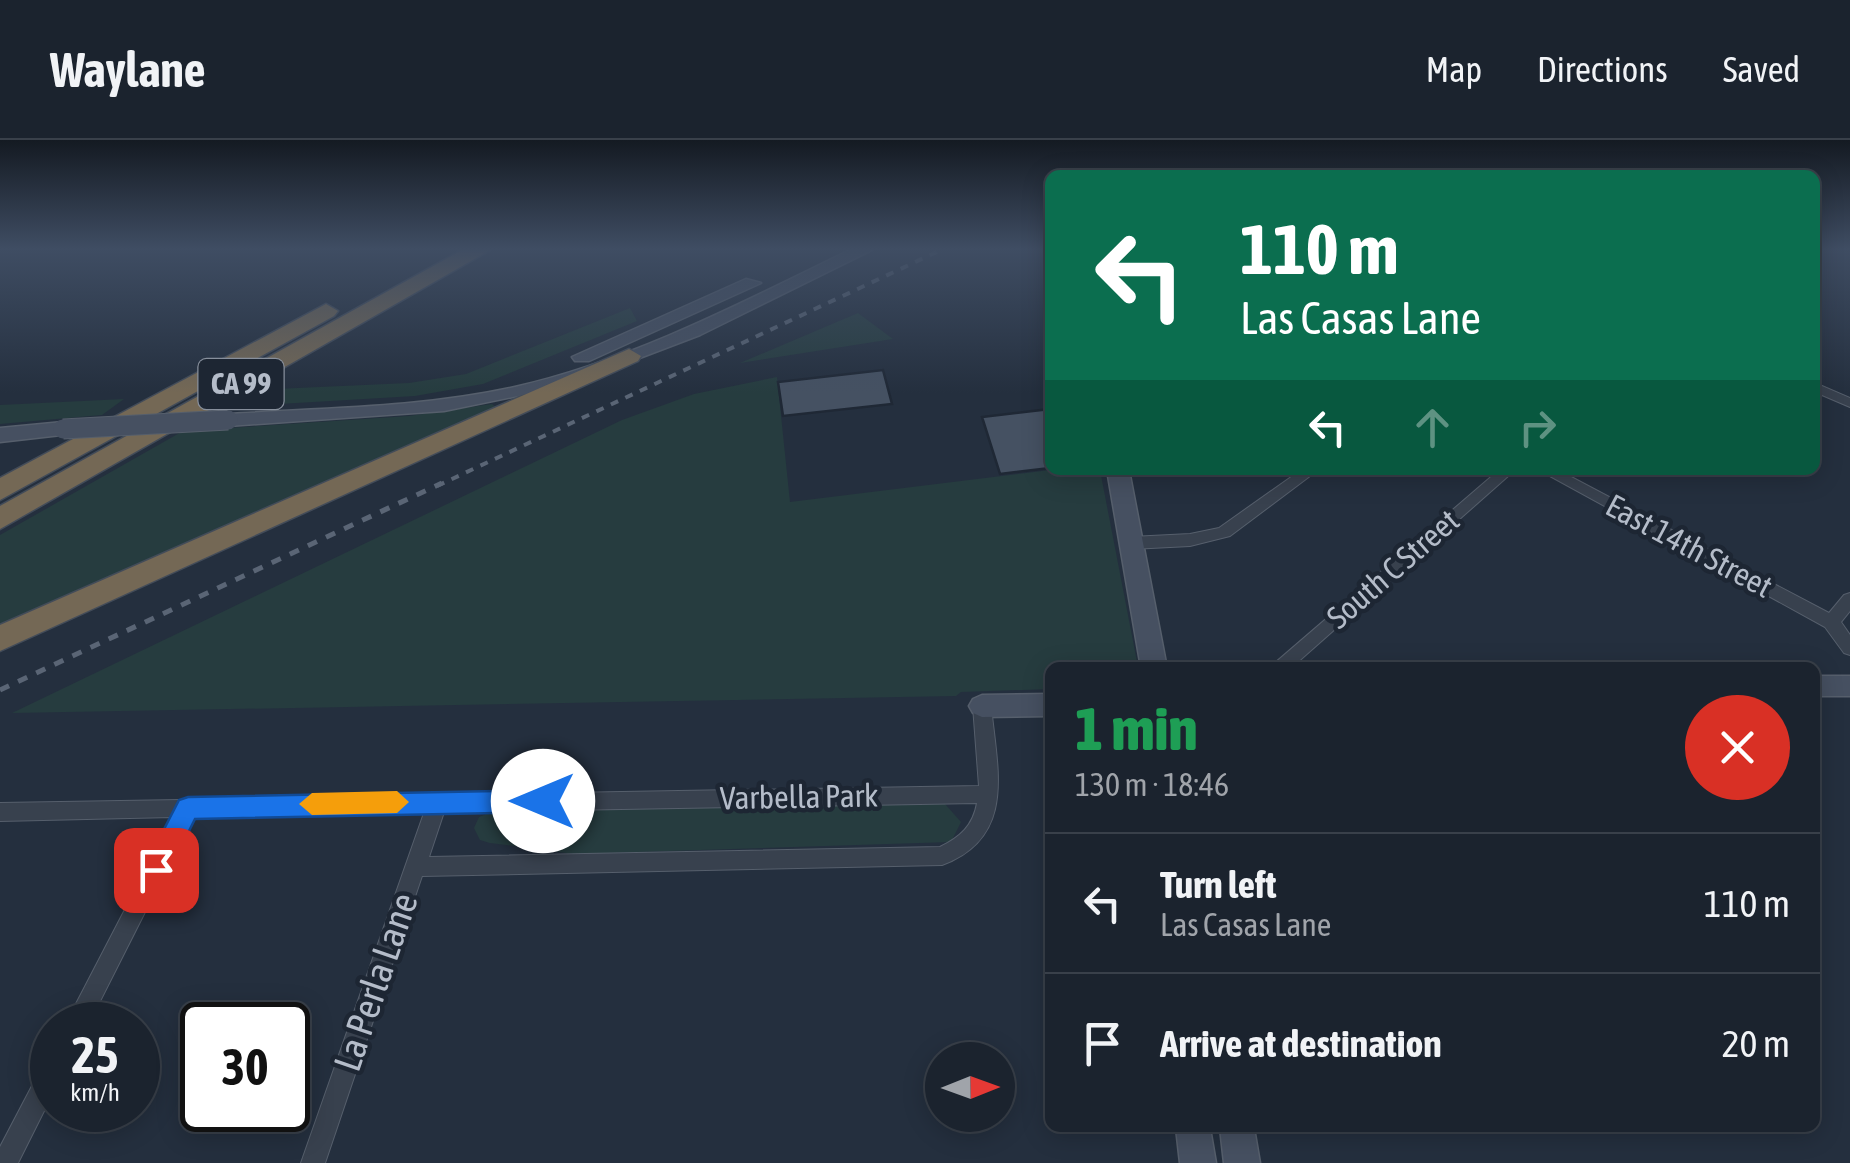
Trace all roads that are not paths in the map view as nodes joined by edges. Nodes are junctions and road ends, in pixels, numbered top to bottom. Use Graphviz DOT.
graph roads {
  1 [pos="354,297"];
  2 [pos="398,297"];
  3 [pos="734,297"];
  4 [pos="748,297"];
  5 [pos="681,323"];
  6 [pos="629,356"];
  7 [pos="1820,390"];
  8 [pos="1850,403"];
  9 [pos="440,404"];
  10 [pos="0,435"];
  11 [pos="1119,475"];
  12 [pos="1304,475"];
  13 [pos="1502,475"];
  14 [pos="1555,475"];
  15 [pos="0,490"];
  16 [pos="0,519"];
  17 [pos="1131,543"];
  18 [pos="1850,599"];
  19 [pos="1831,622"];
  20 [pos="0,639"];
  21 [pos="1850,648"];
  22 [pos="1153,662"];
  23 [pos="1285,662"];
  24 [pos="1820,686"];
  25 [pos="1850,686"];
  26 [pos="1045,705"];
  27 [pos="982,706"];
  28 [pos="987,794"];
  29 [pos="438,801"];
  30 [pos="188,808"];
  31 [pos="0,812"];
  32 [pos="416,867"];
  33 [pos="88,1002"];
  34 [pos="30,1114"];
  35 [pos="1194,1132"];
  36 [pos="1238,1132"];
  37 [pos="5,1163"];
  38 [pos="313,1163"];
  39 [pos="1198,1163"];
  40 [pos="1242,1163"];
  1 -- 15 [label="highway, CA 99"];
  2 -- 16 [label="highway, CA 99"];
  3 -- 5 [label="main road"];
  4 -- 5 [label="main road"];
  5 -- 6 [label="main road"];
  5 -- 9 [label="main road"];
  6 -- 9 [label="main road"];
  6 -- 20 [label="highway"];
  7 -- 8 [label="street"];
  9 -- 10 [label="main road, bridge"];
  11 -- 17 [label="main road"];
  12 -- 17 [label="street"];
  13 -- 23 [label="street, South C Street"];
  14 -- 19 [label="street, East 14th Street"];
  17 -- 22 [label="main road"];
  18 -- 19 [label="street"];
  19 -- 21 [label="street"];
  24 -- 25 [label="main road"];
  26 -- 27 [label="main road"];
  27 -- 28 [label="street"];
  28 -- 29 [label="street, Varbella Park"];
  28 -- 32 [label="street, Varbella Park"];
  29 -- 30 [label="street, Varbella Park"];
  29 -- 32 [label="street, La Perla Lane"];
  30 -- 31 [label="street, Varbella Park"];
  30 -- 33 [label="street"];
  32 -- 38 [label="street, La Perla Lane"];
  34 -- 37 [label="street"];
  35 -- 39 [label="main road"];
  36 -- 40 [label="main road"];
}
